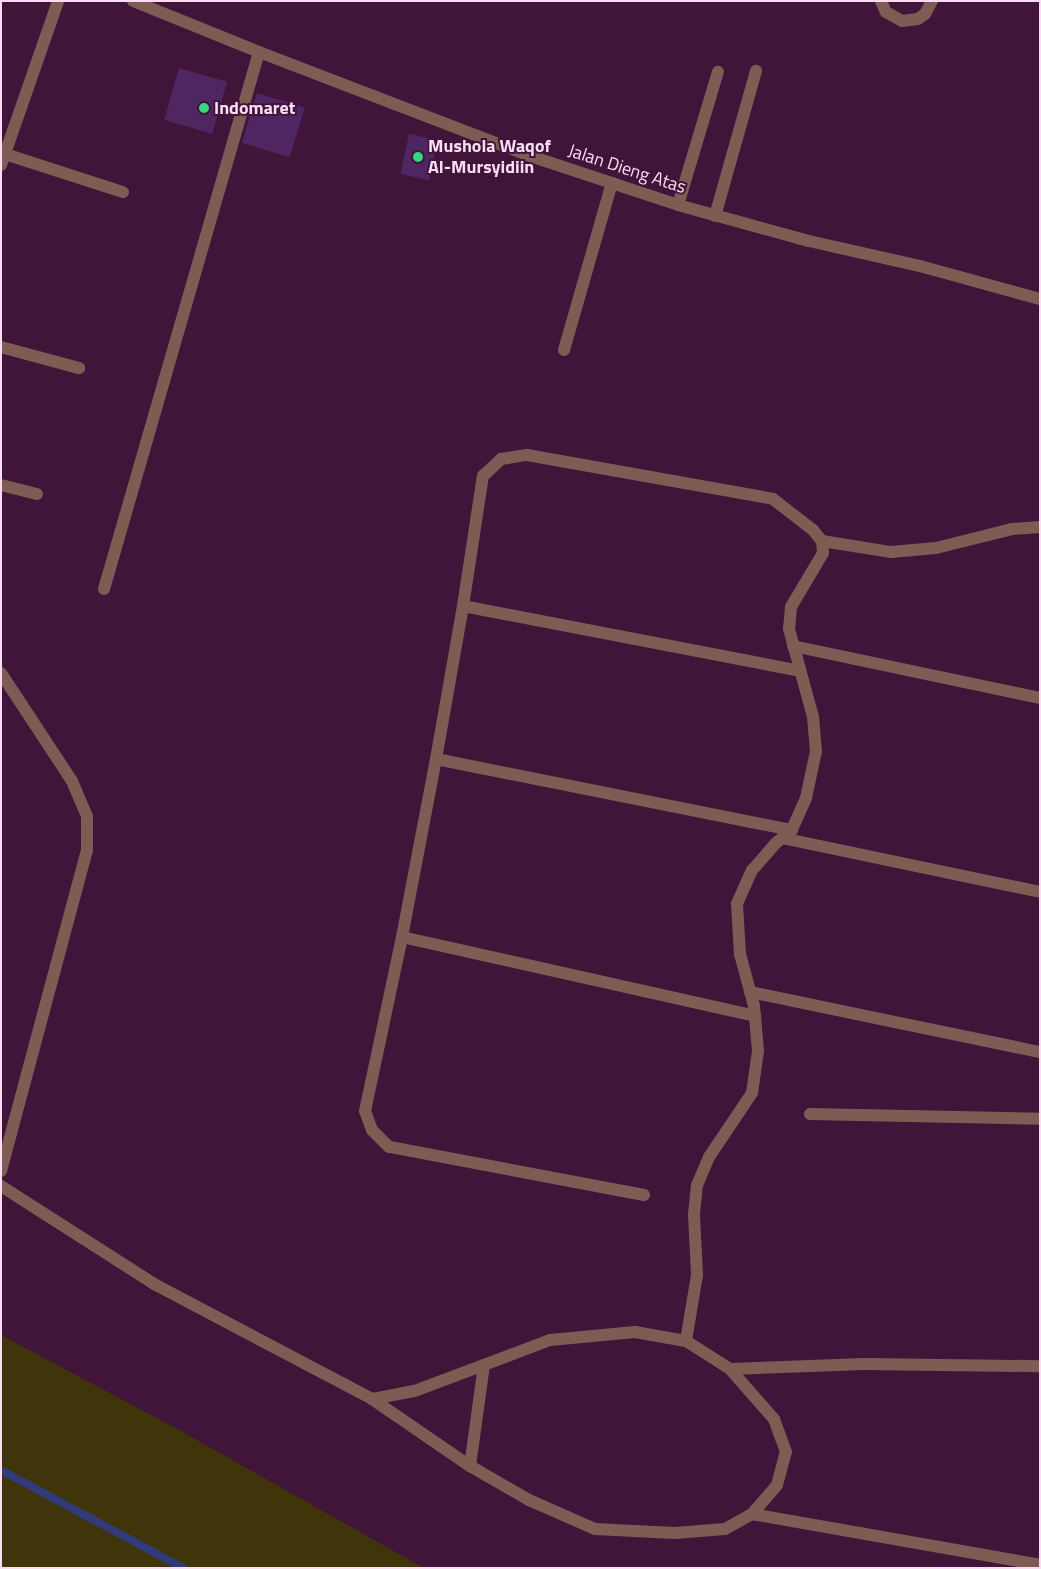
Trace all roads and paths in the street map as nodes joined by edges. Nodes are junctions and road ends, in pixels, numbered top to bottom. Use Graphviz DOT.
graph roads {
  1 [pos="58,1"];
  2 [pos="132,1"];
  3 [pos="881,1"];
  4 [pos="932,1"];
  5 [pos="259,52"];
  6 [pos="756,71"];
  7 [pos="718,72"];
  8 [pos="3,159"];
  9 [pos="612,183"];
  10 [pos="123,192"];
  11 [pos="678,204"];
  12 [pos="715,216"];
  13 [pos="1040,299"];
  14 [pos="1,346"];
  15 [pos="564,350"];
  16 [pos="78,368"];
  17 [pos="1,485"];
  18 [pos="37,494"];
  19 [pos="1040,527"];
  20 [pos="822,541"];
  21 [pos="104,589"];
  22 [pos="463,606"];
  23 [pos="793,646"];
  24 [pos="799,671"];
  25 [pos="1,673"];
  26 [pos="1040,698"];
  27 [pos="436,759"];
  28 [pos="787,834"];
  29 [pos="1040,892"];
  30 [pos="402,937"];
  31 [pos="750,992"];
  32 [pos="755,1016"];
  33 [pos="1040,1052"];
  34 [pos="810,1114"];
  35 [pos="1040,1119"];
  36 [pos="1,1171"];
  37 [pos="1,1186"];
  38 [pos="644,1196"];
  39 [pos="686,1341"];
  40 [pos="484,1365"];
  41 [pos="1040,1366"];
  42 [pos="730,1370"];
  43 [pos="372,1399"];
  44 [pos="470,1466"];
  45 [pos="752,1514"];
  46 [pos="1040,1566"];
  1 -- 8 [label="street"];
  2 -- 5 [label="street, Jalan Dieng Atas"];
  3 -- 4 [label="street"];
  5 -- 9 [label="street, Jalan Dieng Atas"];
  5 -- 21 [label="street"];
  6 -- 12 [label="street"];
  7 -- 11 [label="street"];
  8 -- 10 [label="street"];
  9 -- 11 [label="street, Jalan Dieng Atas"];
  9 -- 15 [label="street"];
  11 -- 12 [label="street, Jalan Dieng Atas"];
  12 -- 13 [label="street, Jalan Dieng Atas"];
  14 -- 16 [label="street"];
  17 -- 18 [label="street"];
  19 -- 20 [label="street"];
  20 -- 22 [label="street"];
  20 -- 23 [label="street"];
  22 -- 24 [label="street"];
  22 -- 27 [label="street"];
  23 -- 24 [label="street"];
  23 -- 26 [label="street"];
  24 -- 28 [label="street"];
  25 -- 36 [label="street"];
  27 -- 28 [label="street"];
  27 -- 30 [label="street"];
  28 -- 29 [label="street"];
  28 -- 31 [label="street"];
  30 -- 32 [label="street"];
  30 -- 38 [label="street"];
  31 -- 32 [label="street"];
  31 -- 33 [label="street"];
  32 -- 39 [label="street"];
  34 -- 35 [label="street"];
  37 -- 43 [label="street"];
  39 -- 40 [label="street"];
  39 -- 42 [label="street"];
  40 -- 43 [label="street"];
  40 -- 44 [label="street"];
  41 -- 42 [label="street"];
  42 -- 45 [label="street"];
  43 -- 44 [label="street"];
  44 -- 45 [label="street"];
  45 -- 46 [label="street"];
}
